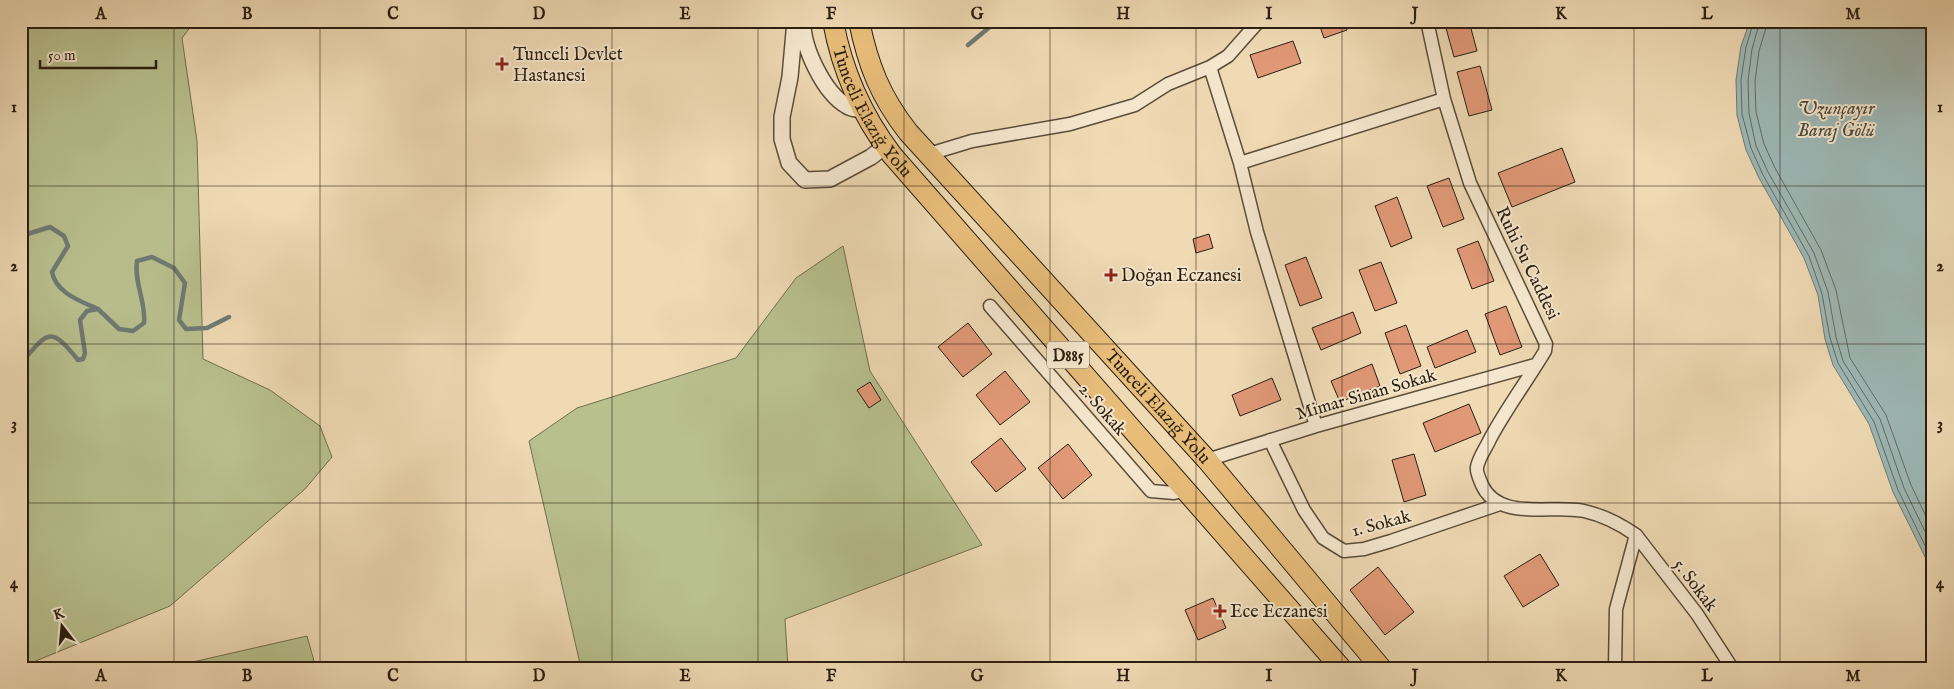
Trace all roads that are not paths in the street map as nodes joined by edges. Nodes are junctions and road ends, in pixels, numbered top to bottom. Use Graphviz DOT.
graph roads {
  1 [pos="795,21"];
  2 [pos="803,21"];
  3 [pos="833,21"];
  4 [pos="859,21"];
  5 [pos="1258,21"];
  6 [pos="1427,21"];
  7 [pos="1210,67"];
  8 [pos="1444,99"];
  9 [pos="862,110"];
  10 [pos="886,146"];
  11 [pos="929,154"];
  12 [pos="1240,163"];
  13 [pos="990,306"];
  14 [pos="1535,365"];
  15 [pos="1316,426"];
  16 [pos="1270,440"];
  17 [pos="1207,460"];
  18 [pos="1187,490"];
  19 [pos="1500,504"];
  20 [pos="1630,531"];
  21 [pos="1341,668"];
  22 [pos="1381,668"];
  23 [pos="1616,668"];
  24 [pos="1732,668"];
  1 -- 10 [label="street"];
  2 -- 9 [label="street"];
  3 -- 9 [label="main road, Tunceli Elazığ Yolu / D885"];
  4 -- 11 [label="main road, Tunceli Elazığ Yolu / D885"];
  5 -- 7 [label="street"];
  6 -- 8 [label="street, Ruhi Su Caddesi"];
  7 -- 11 [label="street"];
  7 -- 12 [label="street"];
  8 -- 12 [label="street"];
  8 -- 14 [label="street, Ruhi Su Caddesi"];
  9 -- 10 [label="main road, Tunceli Elazığ Yolu / D885"];
  10 -- 18 [label="main road, Tunceli Elazığ Yolu / D885"];
  11 -- 17 [label="main road, Tunceli Elazığ Yolu / D885"];
  12 -- 15 [label="street"];
  13 -- 18 [label="street, 2. Sokak"];
  14 -- 15 [label="street, Mimar Sinan Sokak"];
  14 -- 19 [label="street, Ruhi Su Caddesi"];
  15 -- 16 [label="street, Mimar Sinan Sokak"];
  16 -- 17 [label="street, Mimar Sinan Sokak"];
  16 -- 19 [label="street, 1. Sokak"];
  17 -- 22 [label="main road, Tunceli Elazığ Yolu / D885"];
  18 -- 21 [label="main road, Tunceli Elazığ Yolu / D885"];
  19 -- 20 [label="street"];
  20 -- 23 [label="street"];
  20 -- 24 [label="street, 5. Sokak"];
}
